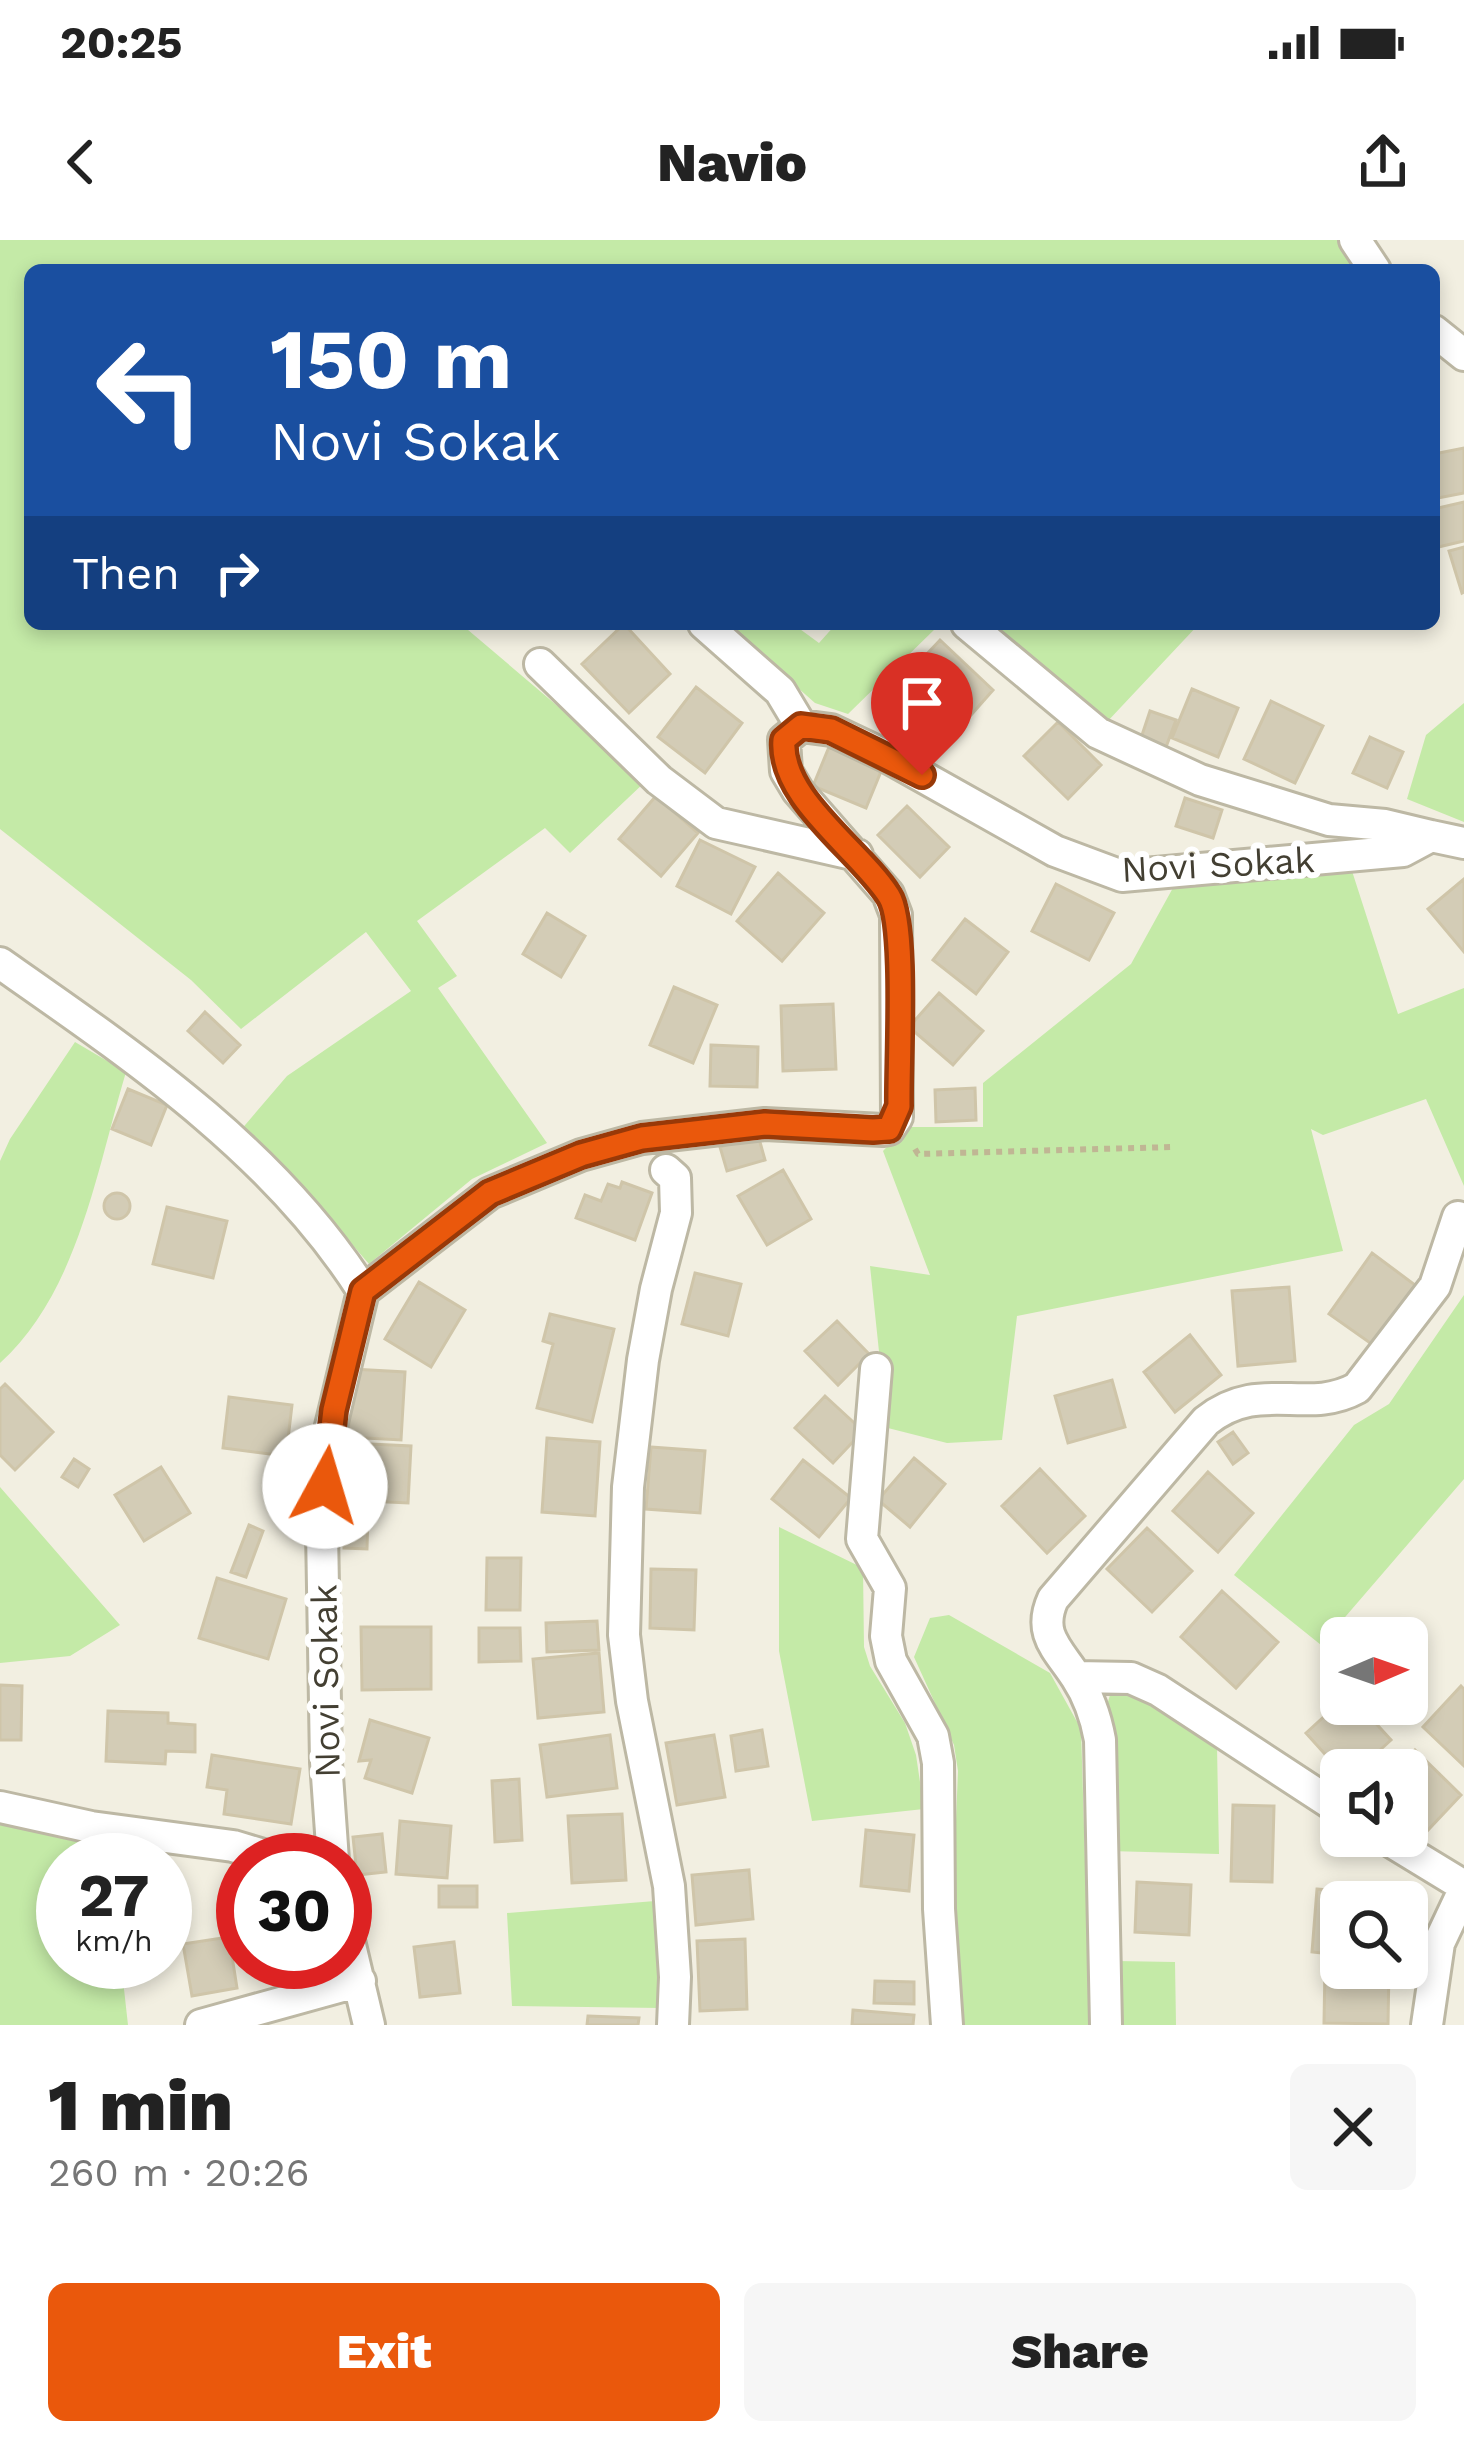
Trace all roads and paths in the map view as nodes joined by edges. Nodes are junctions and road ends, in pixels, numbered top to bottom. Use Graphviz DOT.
graph roads {
  1 [pos="1440,337"];
  2 [pos="1464,355"];
  3 [pos="711,630"];
  4 [pos="974,630"];
  5 [pos="540,664"];
  6 [pos="801,726"];
  7 [pos="1431,836"];
  8 [pos="1464,843"];
  9 [pos="856,855"];
  10 [pos="0,963"];
  11 [pos="893,1124"];
  12 [pos="1172,1147"];
  13 [pos="666,1170"];
  14 [pos="1458,1217"];
  15 [pos="363,1291"];
  16 [pos="876,1369"];
  17 [pos="1076,1677"];
  18 [pos="1320,1796"];
  19 [pos="0,1807"];
  20 [pos="331,1833"];
  21 [pos="216,1844"];
  22 [pos="1415,1857"];
  23 [pos="1464,1888"];
  24 [pos="1439,1943"];
  25 [pos="1464,1966"];
  26 [pos="332,1989"];
  27 [pos="362,1989"];
  28 [pos="201,2025"];
  29 [pos="369,2025"];
  30 [pos="673,2025"];
  31 [pos="947,2025"];
  32 [pos="1106,2025"];
  33 [pos="1427,2025"];
  1 -- 2 [label="street"];
  3 -- 6 [label="street"];
  4 -- 7 [label="street"];
  5 -- 9 [label="street"];
  6 -- 7 [label="street, Novi Sokak"];
  6 -- 9 [label="street"];
  7 -- 8 [label="street, Novi Sokak"];
  9 -- 11 [label="street"];
  10 -- 15 [label="street"];
  11 -- 12 [label="path"];
  11 -- 15 [label="street"];
  13 -- 30 [label="street"];
  14 -- 17 [label="street"];
  15 -- 20 [label="street, Novi Sokak"];
  16 -- 31 [label="street"];
  17 -- 18 [label="street"];
  17 -- 32 [label="street"];
  19 -- 21 [label="street"];
  22 -- 23 [label="street"];
  23 -- 24 [label="street"];
  24 -- 25 [label="street"];
  24 -- 33 [label="street"];
  26 -- 28 [label="street"];
  27 -- 29 [label="street"];
}
